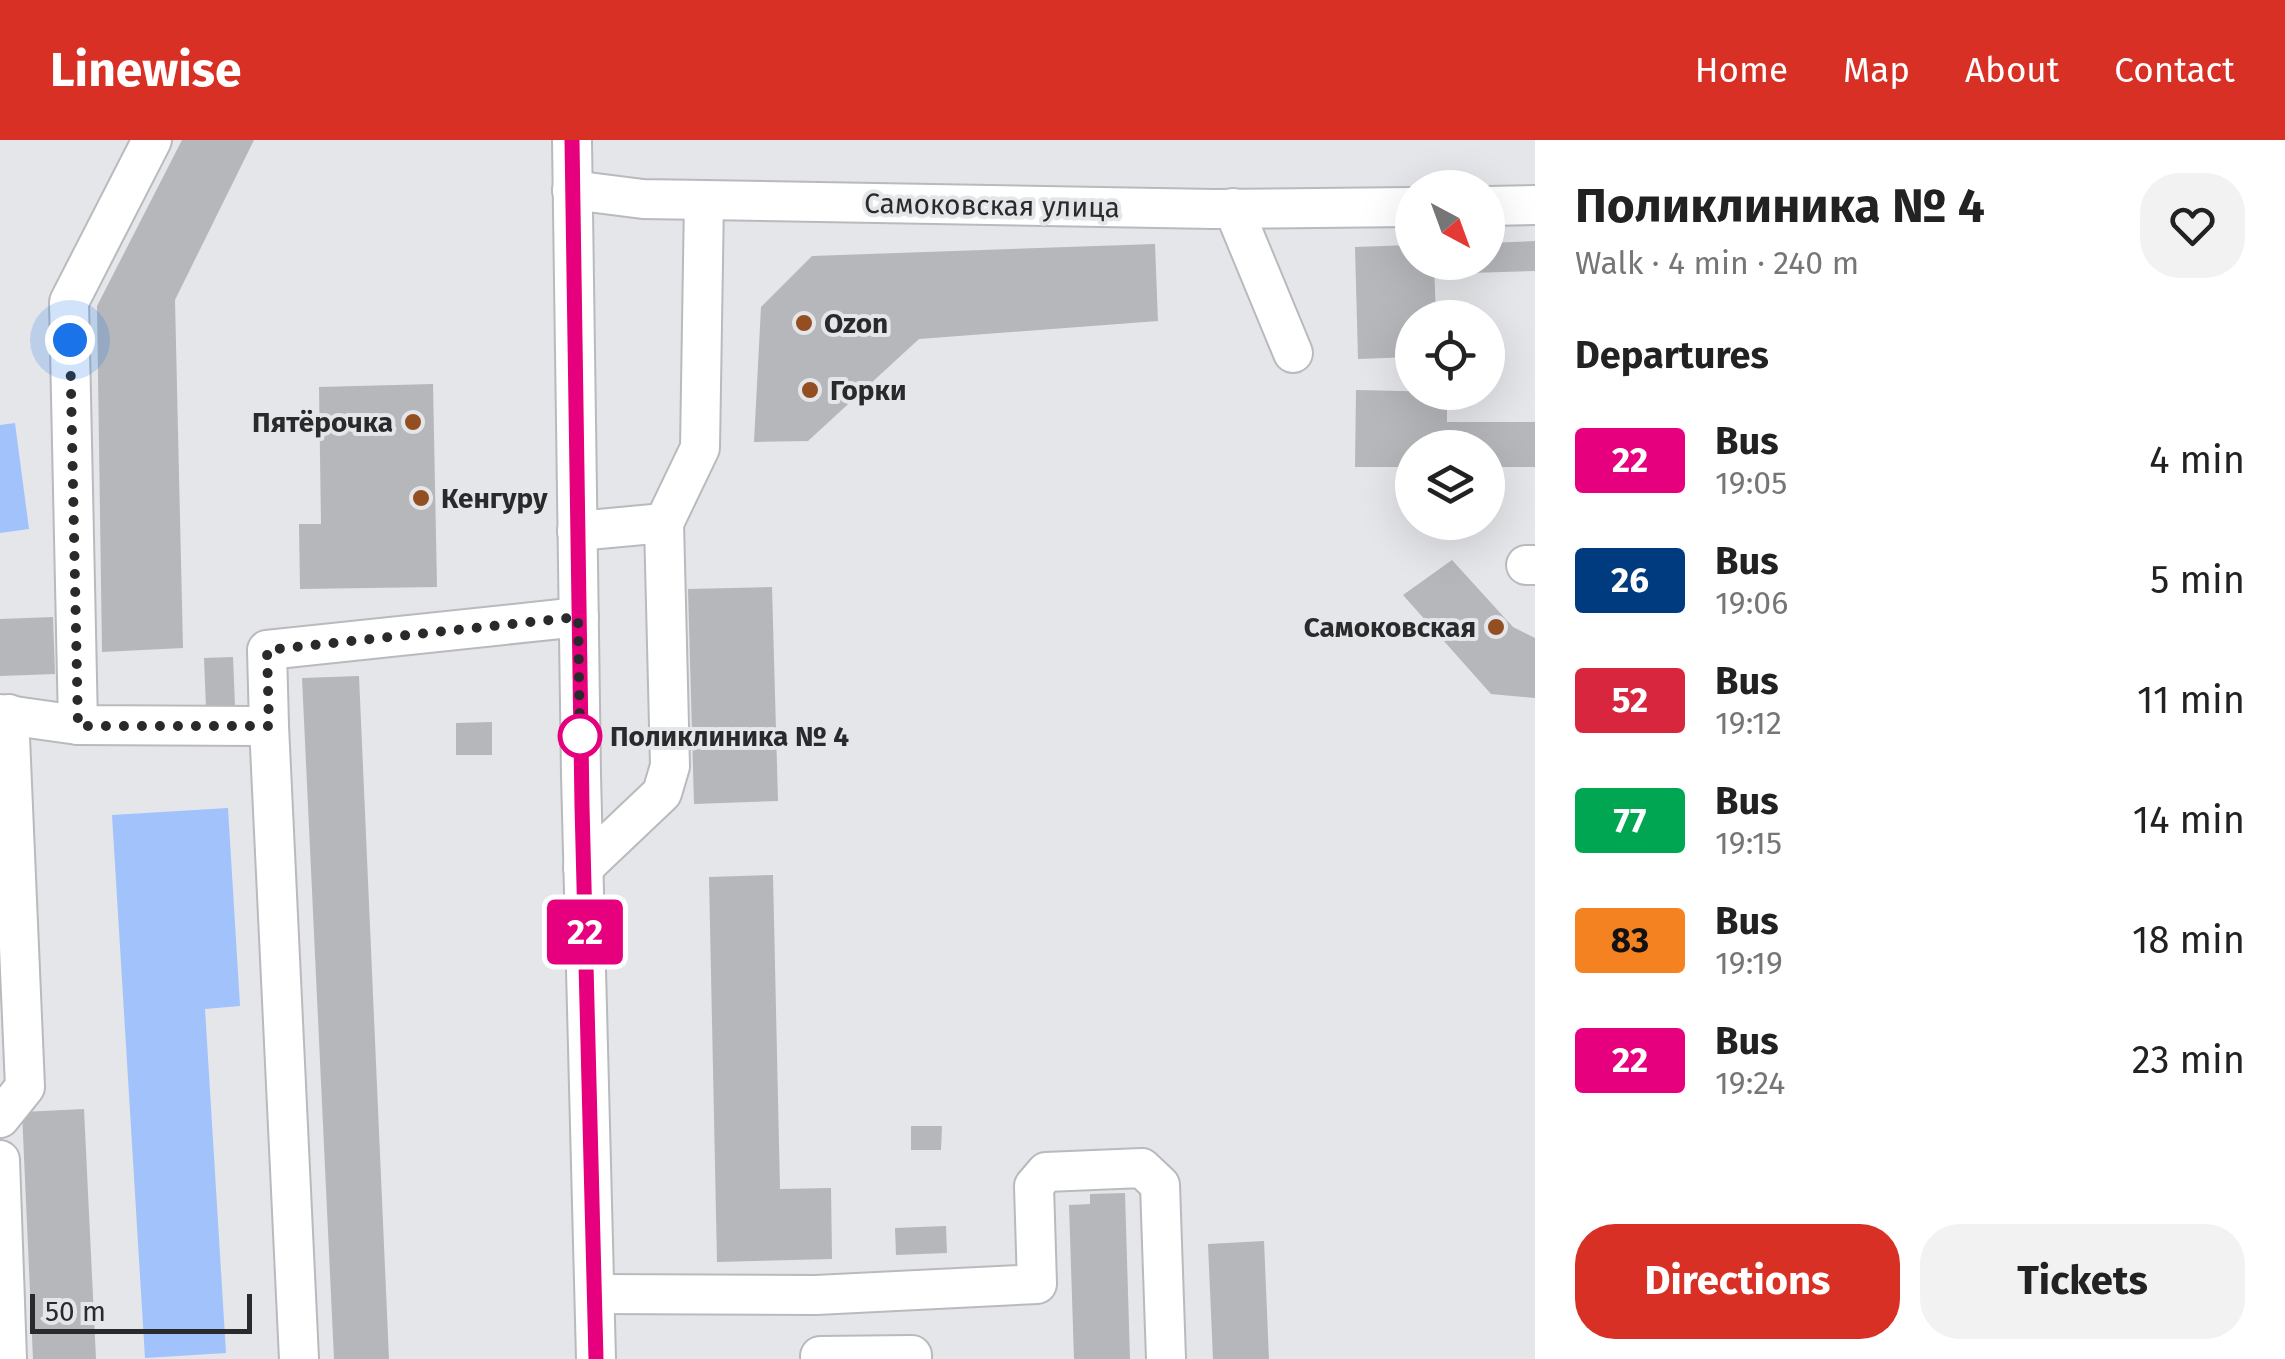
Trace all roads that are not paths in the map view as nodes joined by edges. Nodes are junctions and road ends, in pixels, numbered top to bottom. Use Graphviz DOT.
graph roads {
  1 [pos="152,140"];
  2 [pos="572,140"];
  3 [pos="572,190"];
  4 [pos="704,200"];
  5 [pos="1535,205"];
  6 [pos="1395,206"];
  7 [pos="1505,206"];
  8 [pos="1232,208"];
  9 [pos="1293,353"];
  10 [pos="664,523"];
  11 [pos="577,531"];
  12 [pos="578,617"];
  13 [pos="5,714"];
  14 [pos="78,726"];
  15 [pos="269,726"];
  16 [pos="583,868"];
  17 [pos="0,1118"];
  18 [pos="0,1160"];
  19 [pos="594,1294"];
  20 [pos="816,1295"];
  21 [pos="818,1358"];
  22 [pos="7,1359"];
  23 [pos="299,1359"];
  24 [pos="596,1359"];
  25 [pos="912,1359"];
  26 [pos="1166,1359"];
  1 -- 14 [label="street"];
  2 -- 3 [label="street"];
  3 -- 4 [label="street, Самоковская улица"];
  3 -- 11 [label="street"];
  4 -- 8 [label="street, Самоковская улица"];
  4 -- 10 [label="street"];
  5 -- 7 [label="street"];
  6 -- 8 [label="street, Самоковская улица"];
  8 -- 9 [label="street"];
  10 -- 11 [label="street"];
  10 -- 16 [label="street"];
  11 -- 12 [label="street"];
  12 -- 15 [label="street"];
  12 -- 16 [label="street"];
  13 -- 14 [label="street"];
  13 -- 17 [label="street"];
  14 -- 15 [label="street"];
  15 -- 23 [label="street"];
  16 -- 19 [label="street"];
  18 -- 22 [label="street"];
  19 -- 20 [label="street"];
  19 -- 24 [label="street"];
  20 -- 21 [label="street"];
  20 -- 26 [label="street"];
  21 -- 25 [label="street"];
}
